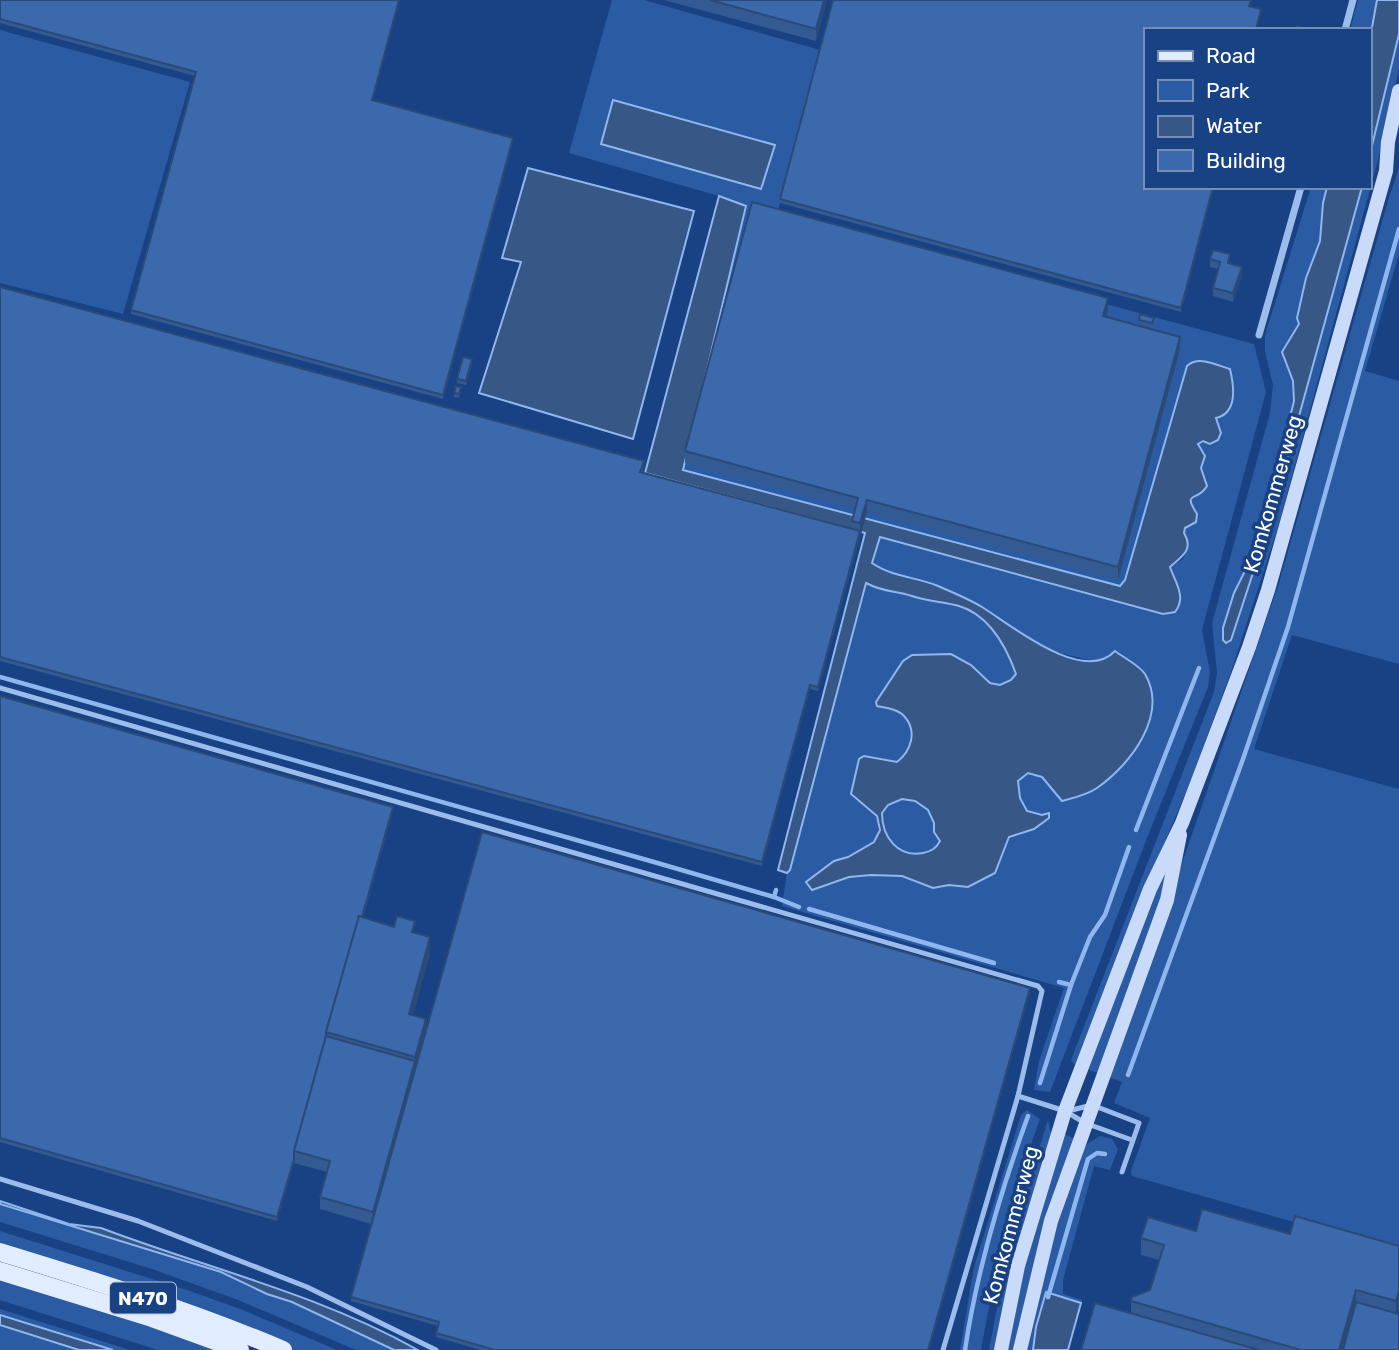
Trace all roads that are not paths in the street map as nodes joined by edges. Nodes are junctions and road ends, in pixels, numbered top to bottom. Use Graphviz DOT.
graph roads {
  1 [pos="1353,0"];
  2 [pos="1346,28"];
  3 [pos="1399,91"];
  4 [pos="1399,149"];
  5 [pos="1386,171"];
  6 [pos="1300,189"];
  7 [pos="1259,335"];
  8 [pos="0,688"];
  9 [pos="1182,823"];
  10 [pos="1018,1096"];
  11 [pos="1092,1105"];
  12 [pos="1065,1111"];
  13 [pos="1085,1123"];
  14 [pos="1132,1140"];
  15 [pos="1122,1172"];
  16 [pos="0,1179"];
  17 [pos="0,1252"];
  18 [pos="0,1270"];
  19 [pos="240,1350"];
  20 [pos="283,1350"];
  21 [pos="436,1350"];
  22 [pos="943,1350"];
  23 [pos="1001,1350"];
  24 [pos="1020,1350"];
  1 -- 2 [label="street"];
  3 -- 5 [label="main road, Komkommerweg"];
  4 -- 5 [label="main road, Komkommerweg"];
  5 -- 9 [label="main road, Komkommerweg"];
  6 -- 7 [label="street"];
  8 -- 10 [label="lane"];
  9 -- 11 [label="main road, Komkommerweg"];
  9 -- 12 [label="main road, Komkommerweg"];
  10 -- 12 [label="lane"];
  10 -- 22 [label="lane"];
  11 -- 12 [label="lane"];
  11 -- 13 [label="main road, Komkommerweg"];
  11 -- 14 [label="lane"];
  12 -- 13 [label="lane"];
  12 -- 23 [label="main road, Komkommerweg"];
  13 -- 14 [label="lane"];
  13 -- 24 [label="main road, Komkommerweg"];
  14 -- 15 [label="lane"];
  16 -- 21 [label="lane"];
  17 -- 20 [label="main road, N470"];
  18 -- 19 [label="main road, N470"];
}
